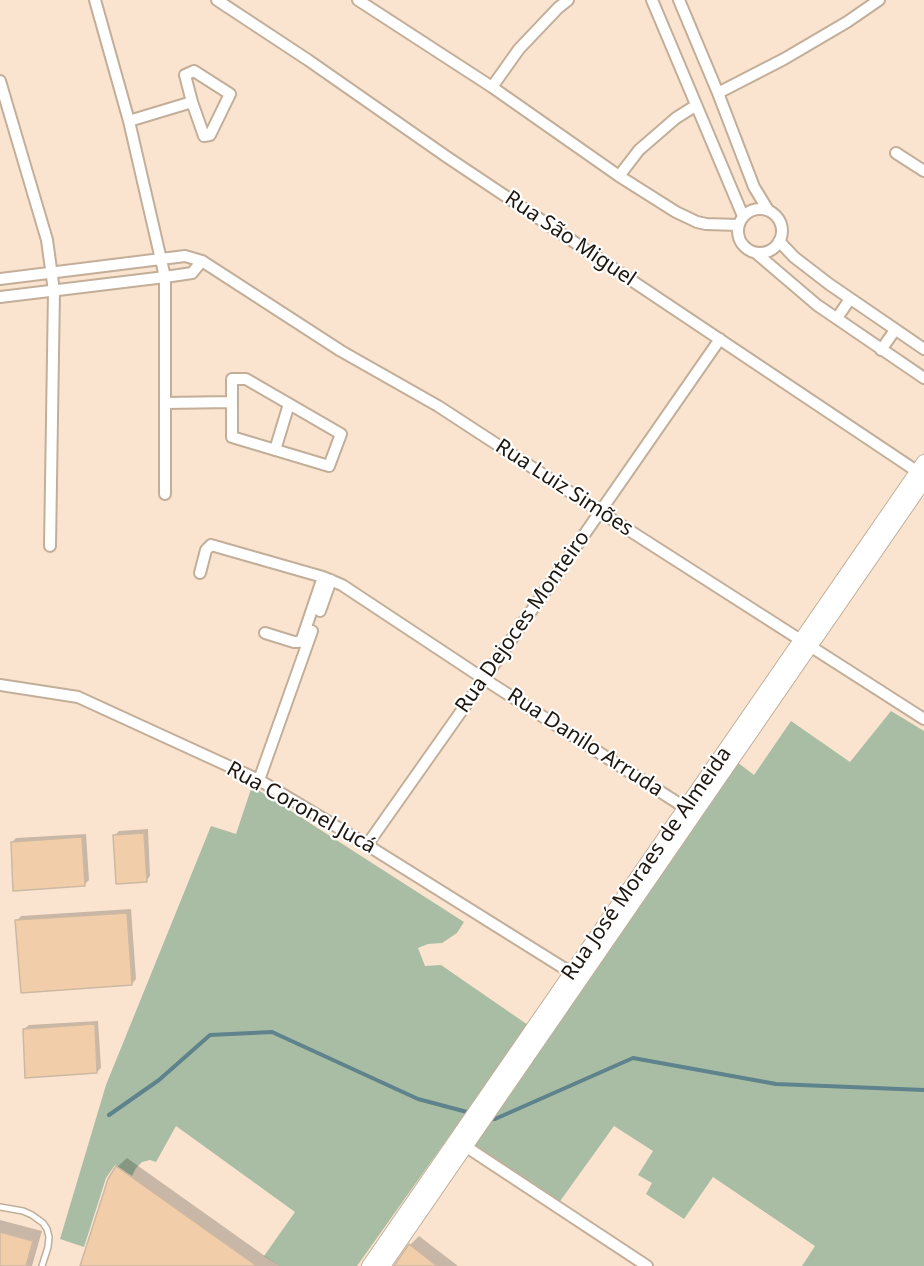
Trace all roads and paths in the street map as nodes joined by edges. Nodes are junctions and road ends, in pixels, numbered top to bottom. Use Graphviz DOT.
graph roads {
  1 [pos="94,0"];
  2 [pos="217,0"];
  3 [pos="568,0"];
  4 [pos="652,0"];
  5 [pos="679,0"];
  6 [pos="879,0"];
  7 [pos="363,1"];
  8 [pos="0,81"];
  9 [pos="492,87"];
  10 [pos="718,93"];
  11 [pos="192,102"];
  12 [pos="695,106"];
  13 [pos="129,121"];
  14 [pos="896,153"];
  15 [pos="924,171"];
  16 [pos="619,176"];
  17 [pos="768,210"];
  18 [pos="741,221"];
  19 [pos="779,241"];
  20 [pos="756,253"];
  21 [pos="162,260"];
  22 [pos="202,261"];
  23 [pos="51,273"];
  24 [pos="165,277"];
  25 [pos="0,279"];
  26 [pos="54,291"];
  27 [pos="0,297"];
  28 [pos="850,298"];
  29 [pos="837,318"];
  30 [pos="895,330"];
  31 [pos="720,339"];
  32 [pos="924,349"];
  33 [pos="881,350"];
  34 [pos="924,378"];
  35 [pos="232,402"];
  36 [pos="165,403"];
  37 [pos="289,404"];
  38 [pos="275,450"];
  39 [pos="922,473"];
  40 [pos="165,494"];
  41 [pos="599,511"];
  42 [pos="50,546"];
  43 [pos="200,573"];
  44 [pos="327,578"];
  45 [pos="265,633"];
  46 [pos="805,644"];
  47 [pos="484,679"];
  48 [pos="0,685"];
  49 [pos="924,719"];
  50 [pos="259,780"];
  51 [pos="690,811"];
  52 [pos="367,844"];
  53 [pos="576,976"];
  54 [pos="461,1143"];
  55 [pos="0,1207"];
  56 [pos="402,1228"];
  57 [pos="42,1266"];
  58 [pos="369,1266"];
  59 [pos="383,1266"];
  60 [pos="647,1266"];
  1 -- 13 [label="street"];
  2 -- 31 [label="street, Rua São Miguel"];
  3 -- 9 [label="street"];
  4 -- 12 [label="street"];
  5 -- 10 [label="street"];
  6 -- 10 [label="street"];
  7 -- 9 [label="street"];
  8 -- 23 [label="street"];
  9 -- 16 [label="street"];
  10 -- 17 [label="street"];
  11 -- 11 [label="street"];
  11 -- 13 [label="street"];
  12 -- 16 [label="street"];
  12 -- 18 [label="street"];
  13 -- 21 [label="street"];
  14 -- 15 [label="street"];
  16 -- 18 [label="street"];
  17 -- 18 [label="street"];
  17 -- 19 [label="street"];
  18 -- 20 [label="street"];
  19 -- 20 [label="street"];
  19 -- 28 [label="street"];
  20 -- 29 [label="street"];
  21 -- 22 [label="street"];
  21 -- 23 [label="street"];
  21 -- 24 [label="street"];
  22 -- 24 [label="street"];
  22 -- 41 [label="street, Rua Luiz Simões"];
  23 -- 25 [label="street"];
  23 -- 26 [label="street"];
  24 -- 26 [label="street"];
  24 -- 36 [label="street"];
  26 -- 27 [label="street"];
  26 -- 42 [label="street"];
  28 -- 29 [label="street"];
  28 -- 30 [label="street"];
  29 -- 33 [label="street"];
  30 -- 32 [label="street"];
  30 -- 33 [label="street"];
  31 -- 39 [label="street, Rua São Miguel"];
  31 -- 41 [label="street, Rua Dejoces Monteiro"];
  33 -- 34 [label="street"];
  35 -- 36 [label="street"];
  35 -- 37 [label="street"];
  35 -- 38 [label="street"];
  36 -- 40 [label="street"];
  37 -- 38 [label="street"];
  37 -- 38 [label="street"];
  39 -- 46 [label="street, Rua José Moraes de Almeida"];
  41 -- 46 [label="street, Rua Luiz Simões"];
  41 -- 47 [label="street, Rua Dejoces Monteiro"];
  43 -- 44 [label="street, Rua Danilo Arruda"];
  44 -- 45 [label="street"];
  44 -- 47 [label="street, Rua Danilo Arruda"];
  44 -- 50 [label="street"];
  46 -- 49 [label="street, Rua Luiz Simões"];
  46 -- 51 [label="street, Rua José Moraes de Almeida"];
  47 -- 51 [label="street, Rua Danilo Arruda"];
  47 -- 52 [label="street, Rua Dejoces Monteiro"];
  48 -- 50 [label="street, Rua Coronel Jucá"];
  50 -- 52 [label="street, Rua Coronel Jucá"];
  51 -- 53 [label="street, Rua José Moraes de Almeida"];
  52 -- 53 [label="street, Rua Coronel Jucá"];
  53 -- 54 [label="street, Rua José Moraes de Almeida"];
  54 -- 56 [label="street, Rua José Moraes de Almeida"];
  54 -- 60 [label="street"];
  55 -- 57 [label="lane"];
  56 -- 58 [label="street, Rua José Moraes de Almeida"];
  56 -- 59 [label="street, Rua José Moraes de Almeida"];
}
